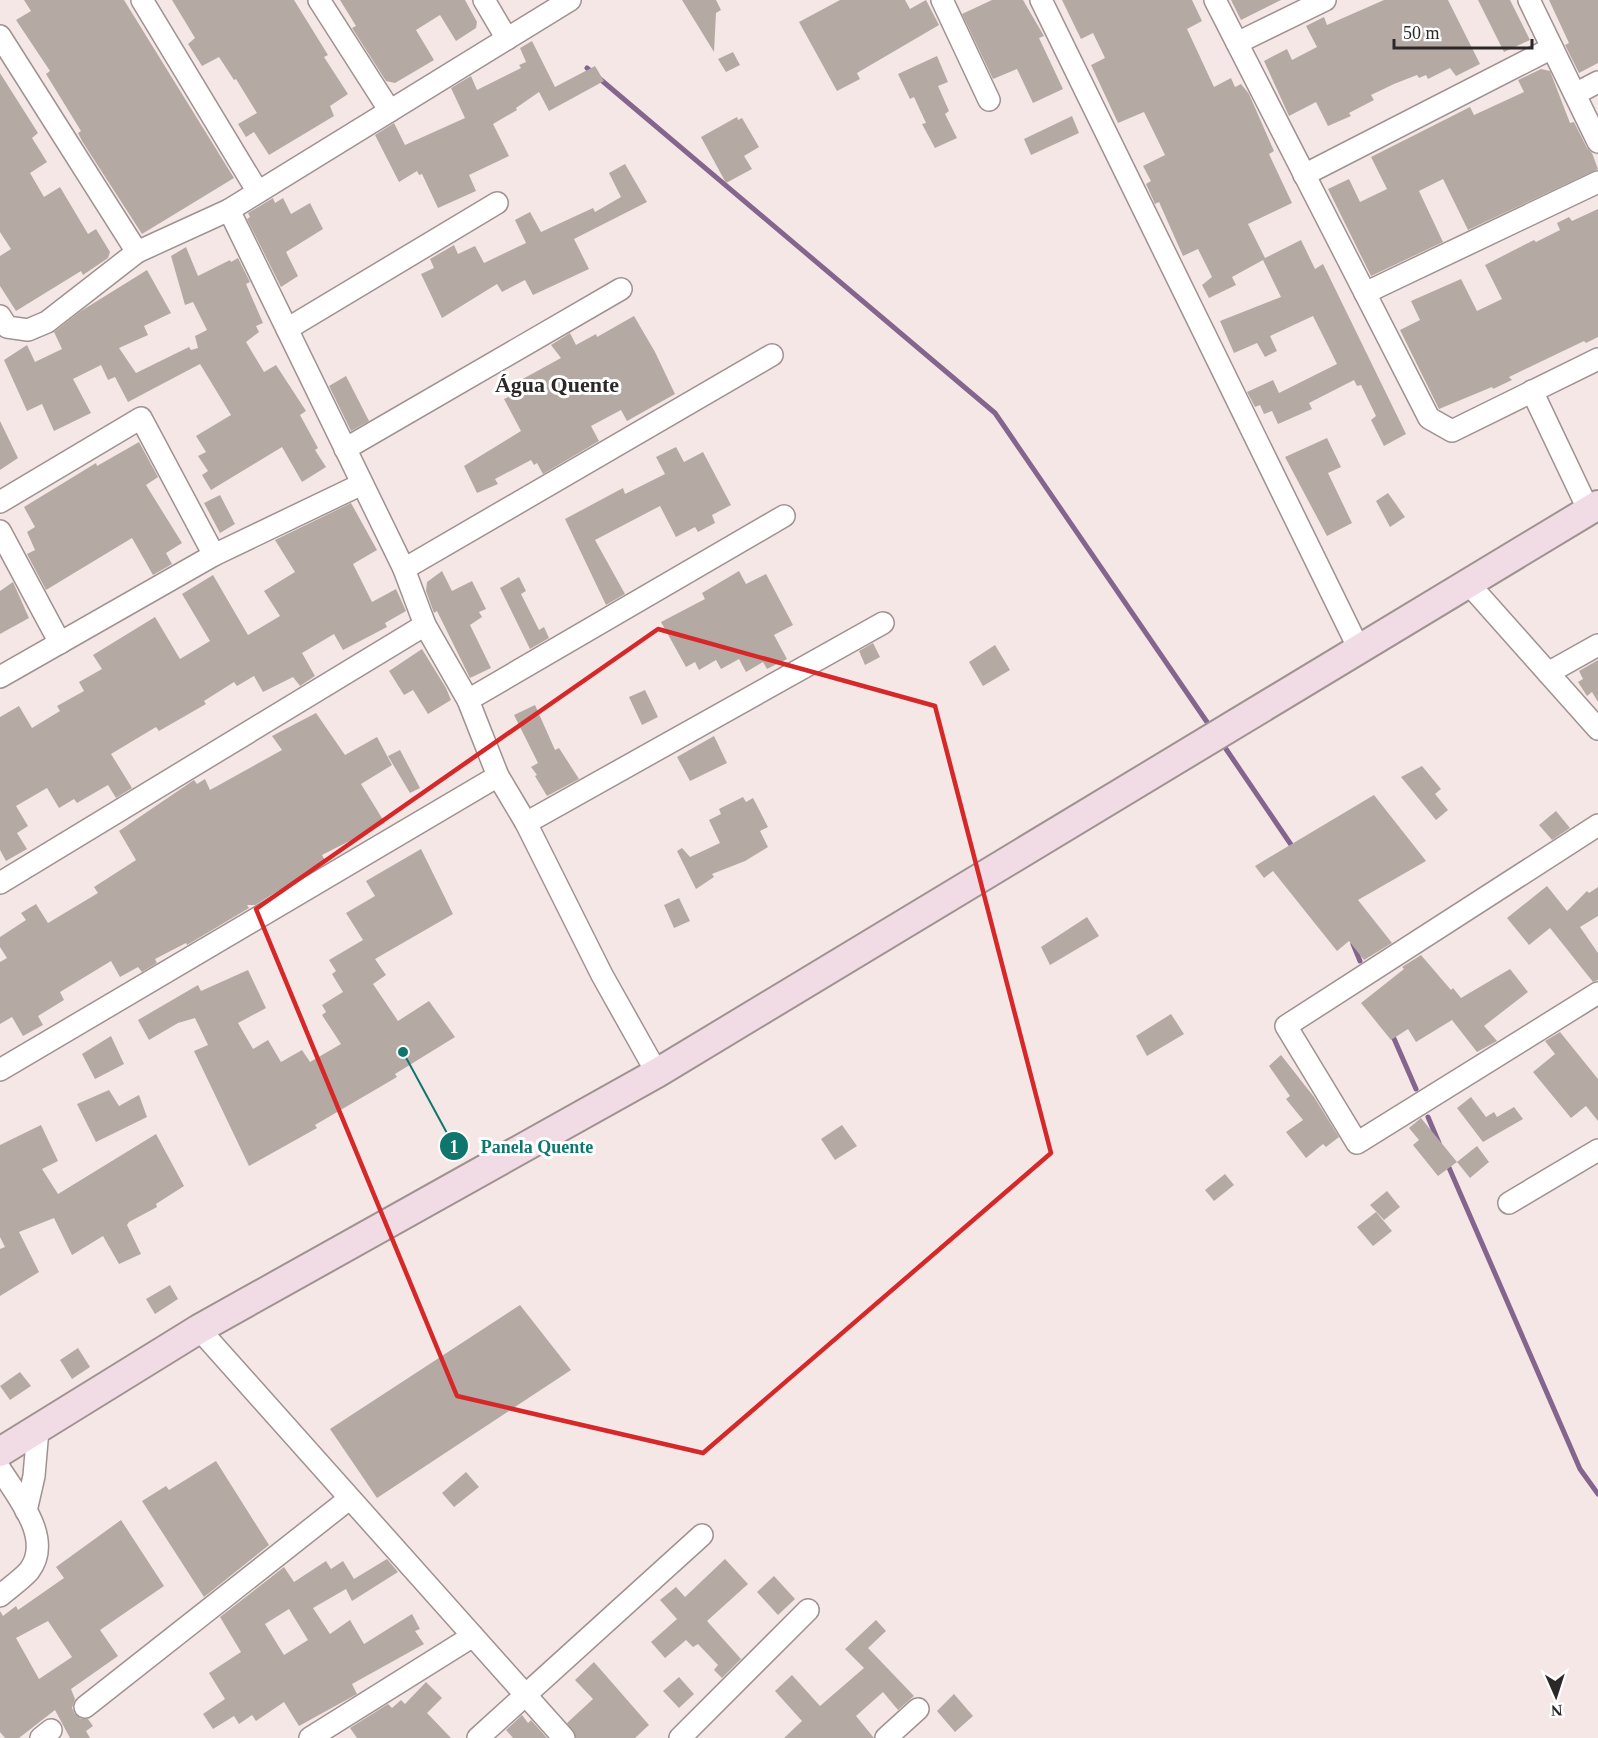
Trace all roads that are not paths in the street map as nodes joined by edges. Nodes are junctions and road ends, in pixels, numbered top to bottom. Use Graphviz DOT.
graph roads {
  1 [pos="142,0"];
  2 [pos="320,0"];
  3 [pos="484,0"];
  4 [pos="570,0"];
  5 [pos="942,0"];
  6 [pos="1041,0"];
  7 [pos="1215,0"];
  8 [pos="1325,0"];
  9 [pos="1528,0"];
  10 [pos="0,36"];
  11 [pos="507,39"];
  12 [pos="1237,43"];
  13 [pos="1552,48"];
  14 [pos="1598,82"];
  15 [pos="1575,94"];
  16 [pos="989,100"];
  17 [pos="390,111"];
  18 [pos="1598,142"];
  19 [pos="1304,175"];
  20 [pos="1598,182"];
  21 [pos="258,192"];
  22 [pos="497,203"];
  23 [pos="229,210"];
  24 [pos="137,252"];
  25 [pos="621,289"];
  26 [pos="1365,293"];
  27 [pos="0,316"];
  28 [pos="287,329"];
  29 [pos="772,355"];
  30 [pos="1598,358"];
  31 [pos="1532,391"];
  32 [pos="345,448"];
  33 [pos="362,483"];
  34 [pos="0,502"];
  35 [pos="1593,508"];
  36 [pos="784,516"];
  37 [pos="0,531"];
  38 [pos="214,555"];
  39 [pos="404,569"];
  40 [pos="1468,583"];
  41 [pos="882,623"];
  42 [pos="425,625"];
  43 [pos="60,643"];
  44 [pos="1598,645"];
  45 [pos="1359,649"];
  46 [pos="1548,673"];
  47 [pos="0,677"];
  48 [pos="468,700"];
  49 [pos="1598,729"];
  50 [pos="498,776"];
  51 [pos="526,823"];
  52 [pos="1598,825"];
  53 [pos="0,883"];
  54 [pos="1598,993"];
  55 [pos="0,1070"];
  56 [pos="657,1073"];
  57 [pos="1598,1149"];
  58 [pos="1509,1203"];
  59 [pos="199,1329"];
  60 [pos="38,1429"];
  61 [pos="0,1452"];
  62 [pos="0,1469"];
  63 [pos="349,1498"];
  64 [pos="26,1511"];
  65 [pos="702,1534"];
  66 [pos="0,1596"];
  67 [pos="808,1610"];
  68 [pos="473,1636"];
  69 [pos="527,1696"];
  70 [pos="85,1707"];
  71 [pos="918,1710"];
  72 [pos="310,1738"];
  73 [pos="478,1738"];
  74 [pos="564,1738"];
  75 [pos="680,1738"];
  76 [pos="886,1738"];
  1 -- 21 [label="street"];
  2 -- 17 [label="street"];
  3 -- 11 [label="street"];
  4 -- 11 [label="street"];
  5 -- 16 [label="street"];
  6 -- 45 [label="street"];
  7 -- 12 [label="street"];
  8 -- 12 [label="street"];
  9 -- 13 [label="street"];
  10 -- 24 [label="street"];
  11 -- 17 [label="street"];
  12 -- 19 [label="street"];
  13 -- 15 [label="street"];
  13 -- 19 [label="street"];
  14 -- 15 [label="street"];
  15 -- 18 [label="street"];
  17 -- 21 [label="street"];
  19 -- 26 [label="street"];
  20 -- 26 [label="street"];
  21 -- 23 [label="street"];
  22 -- 28 [label="street"];
  23 -- 24 [label="street"];
  23 -- 28 [label="street"];
  24 -- 27 [label="street"];
  25 -- 32 [label="street"];
  26 -- 31 [label="street"];
  28 -- 32 [label="street"];
  29 -- 39 [label="street"];
  30 -- 31 [label="street"];
  31 -- 35 [label="street"];
  32 -- 33 [label="street"];
  33 -- 38 [label="street"];
  33 -- 39 [label="street"];
  34 -- 38 [label="street"];
  35 -- 40 [label="main road"];
  36 -- 48 [label="street"];
  37 -- 43 [label="street"];
  38 -- 43 [label="street"];
  39 -- 42 [label="street"];
  40 -- 45 [label="main road"];
  40 -- 46 [label="street"];
  41 -- 51 [label="street"];
  42 -- 48 [label="street"];
  42 -- 53 [label="street"];
  43 -- 47 [label="street"];
  44 -- 46 [label="street"];
  45 -- 56 [label="main road"];
  46 -- 49 [label="street"];
  48 -- 50 [label="street"];
  50 -- 51 [label="street"];
  50 -- 55 [label="street"];
  51 -- 56 [label="street"];
  52 -- 54 [label="street"];
  56 -- 59 [label="main road"];
  57 -- 58 [label="street"];
  59 -- 60 [label="main road"];
  59 -- 63 [label="street"];
  60 -- 61 [label="main road"];
  60 -- 64 [label="street"];
  62 -- 64 [label="street"];
  63 -- 68 [label="street"];
  63 -- 70 [label="street"];
  64 -- 66 [label="street"];
  65 -- 69 [label="street"];
  67 -- 75 [label="street"];
  68 -- 69 [label="street"];
  68 -- 72 [label="street"];
  69 -- 73 [label="street"];
  69 -- 74 [label="street"];
  71 -- 76 [label="street"];
}
